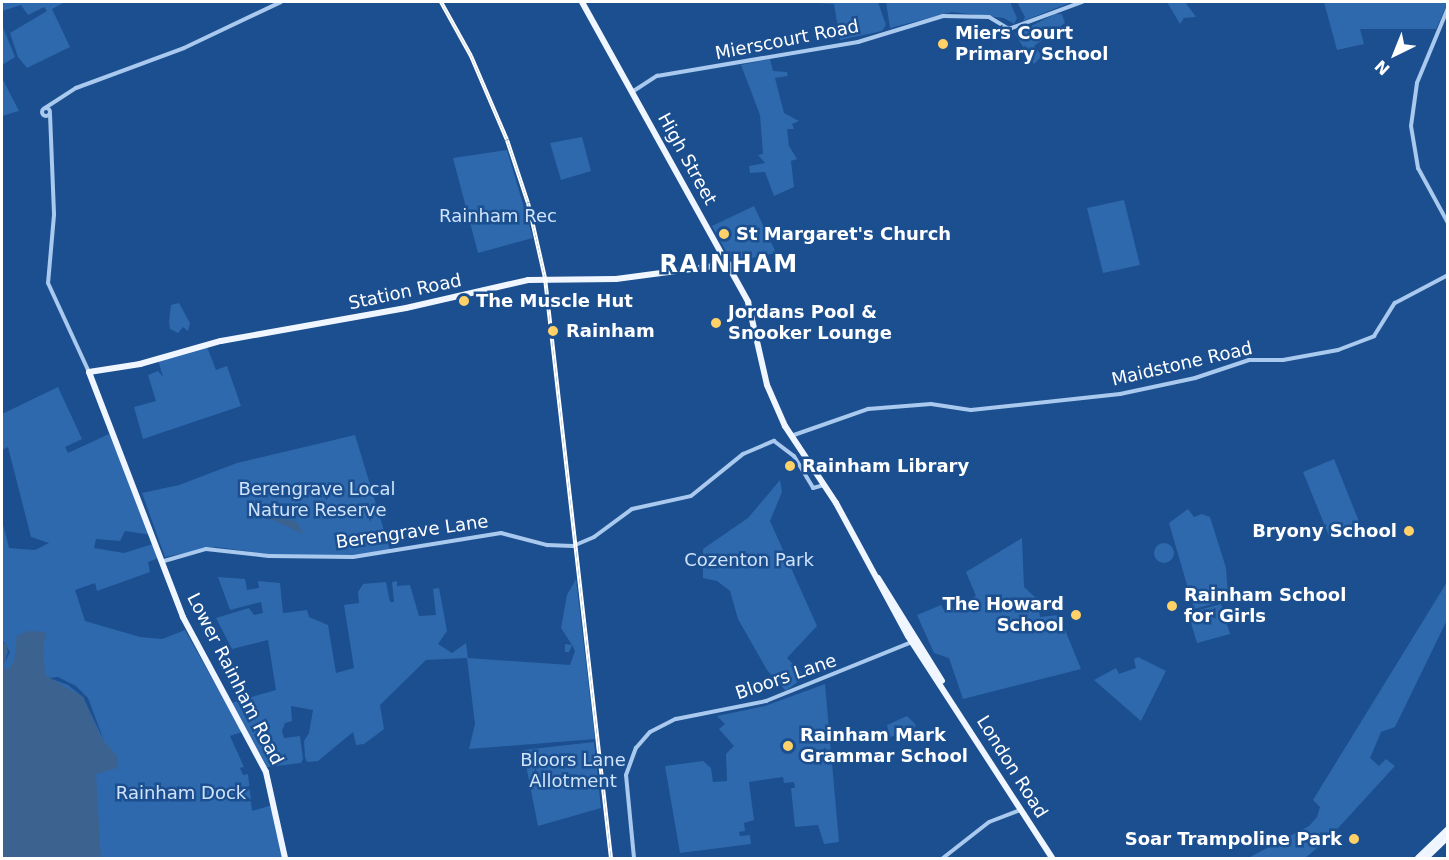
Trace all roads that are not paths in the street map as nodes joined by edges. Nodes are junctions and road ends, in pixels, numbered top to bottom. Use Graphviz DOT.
graph roads {
  1 [pos="281,2"];
  2 [pos="582,2"];
  3 [pos="1082,2"];
  4 [pos="1448,8"];
  5 [pos="632,92"];
  6 [pos="54,102"];
  7 [pos="45,108"];
  8 [pos="48,114"];
  9 [pos="1448,223"];
  10 [pos="729,264"];
  11 [pos="1448,275"];
  12 [pos="90,372"];
  13 [pos="791,436"];
  14 [pos="824,485"];
  15 [pos="164,561"];
  16 [pos="914,641"];
  17 [pos="1020,810"];
  18 [pos="1448,829"];
  19 [pos="1448,837"];
  20 [pos="285,858"];
  21 [pos="634,858"];
  22 [pos="944,858"];
  23 [pos="1052,858"];
  24 [pos="1418,858"];
  25 [pos="1426,858"];
  1 -- 6 [label="street"];
  2 -- 5 [label="main road, High Street"];
  3 -- 5 [label="street, Mierscourt Road"];
  4 -- 9 [label="street"];
  5 -- 10 [label="main road, High Street"];
  6 -- 7 [label="street"];
  6 -- 8 [label="street"];
  7 -- 8 [label="street"];
  7 -- 8 [label="street"];
  8 -- 12 [label="street"];
  10 -- 12 [label="main road, Station Road"];
  10 -- 13 [label="main road, High Street"];
  11 -- 13 [label="street, Maidstone Road"];
  12 -- 15 [label="main road, Lower Rainham Road"];
  13 -- 14 [label="main road, London Road"];
  14 -- 15 [label="street, Berengrave Lane"];
  14 -- 16 [label="main road, London Road"];
  15 -- 20 [label="main road, Lower Rainham Road"];
  16 -- 17 [label="main road, London Road"];
  16 -- 21 [label="street, Bloors Lane"];
  17 -- 22 [label="street"];
  17 -- 23 [label="main road, London Road"];
  18 -- 24 [label="main road"];
  19 -- 25 [label="main road"];
}
